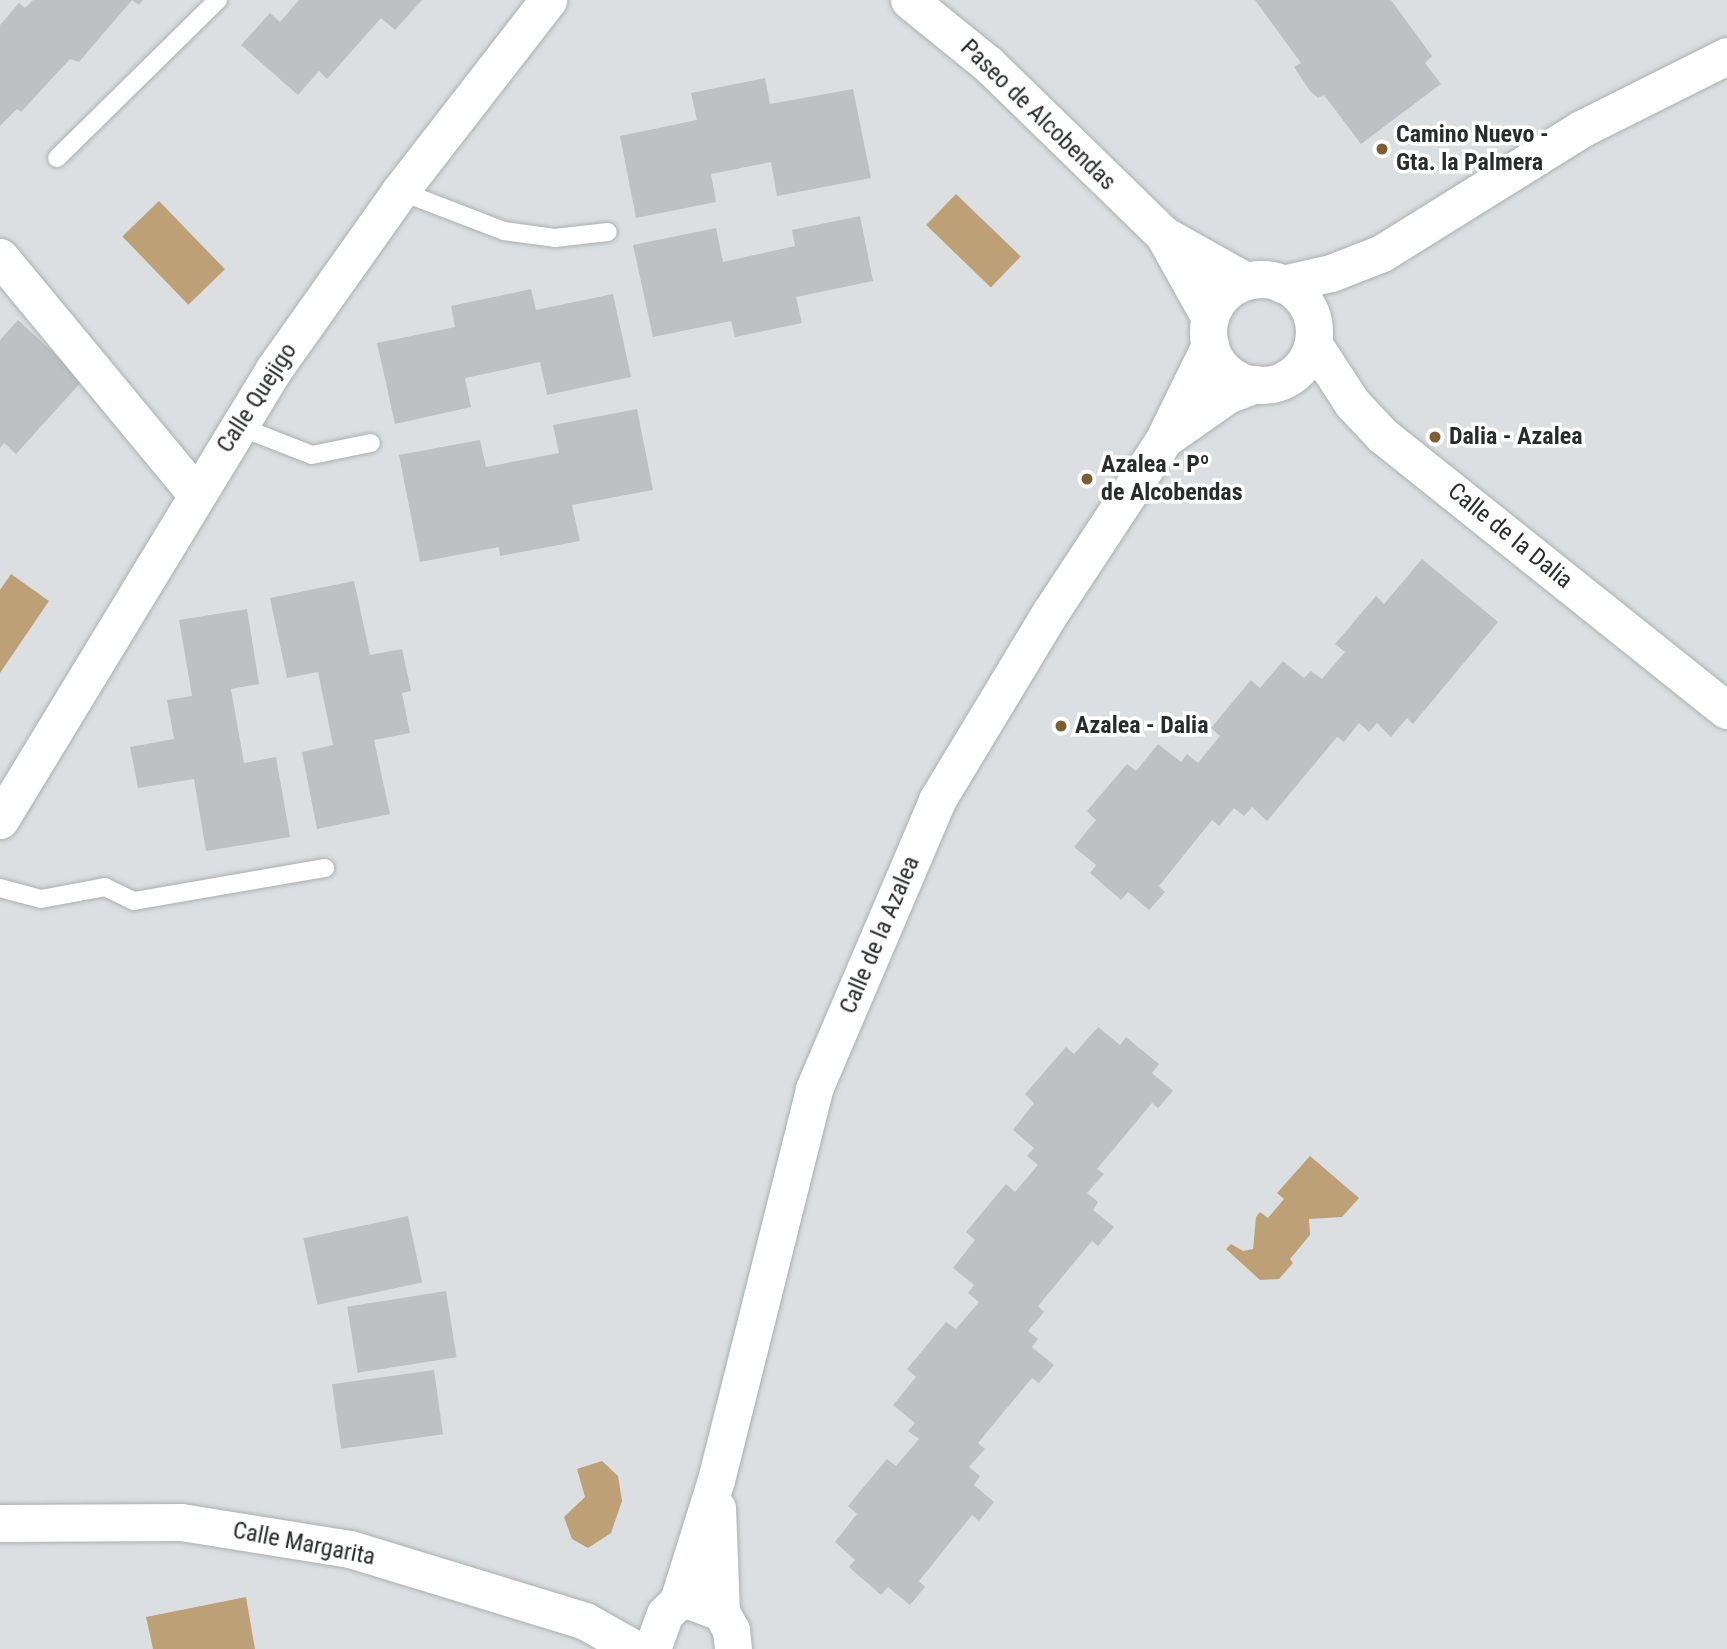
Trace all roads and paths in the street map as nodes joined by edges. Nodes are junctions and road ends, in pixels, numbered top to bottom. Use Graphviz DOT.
graph roads {
  1 [pos="218,0"];
  2 [pos="548,0"];
  3 [pos="909,0"];
  4 [pos="1727,56"];
  5 [pos="57,158"];
  6 [pos="400,191"];
  7 [pos="608,232"];
  8 [pos="1163,234"];
  9 [pos="1382,253"];
  10 [pos="0,257"];
  11 [pos="1264,282"];
  12 [pos="1210,332"];
  13 [pos="1313,336"];
  14 [pos="1256,384"];
  15 [pos="237,426"];
  16 [pos="1163,441"];
  17 [pos="371,443"];
  18 [pos="195,493"];
  19 [pos="1727,709"];
  20 [pos="0,820"];
  21 [pos="325,867"];
  22 [pos="0,888"];
  23 [pos="716,1480"];
  24 [pos="0,1523"];
  25 [pos="678,1601"];
  26 [pos="720,1612"];
  27 [pos="635,1649"];
  28 [pos="652,1649"];
  29 [pos="733,1649"];
  1 -- 5 [label="lane"];
  2 -- 6 [label="street, Calle Quejigo"];
  3 -- 8 [label="street, Paseo de Alcobendas"];
  4 -- 9 [label="street"];
  6 -- 7 [label="lane"];
  6 -- 15 [label="street, Calle Quejigo"];
  8 -- 11 [label="street, Paseo de Alcobendas"];
  8 -- 12 [label="street, Paseo de Alcobendas"];
  9 -- 11 [label="street"];
  9 -- 13 [label="street"];
  10 -- 18 [label="street"];
  11 -- 12 [label="street"];
  11 -- 13 [label="street"];
  12 -- 14 [label="street"];
  12 -- 16 [label="street, Calle de la Azalea"];
  13 -- 14 [label="street"];
  13 -- 19 [label="street, Calle de la Dalia"];
  14 -- 16 [label="street, Calle de la Azalea"];
  15 -- 17 [label="lane"];
  15 -- 18 [label="street, Calle Quejigo"];
  16 -- 23 [label="street, Calle de la Azalea"];
  18 -- 20 [label="street, Calle Quejigo"];
  21 -- 22 [label="lane"];
  23 -- 25 [label="street, Calle de la Azalea"];
  23 -- 26 [label="street, Calle de la Azalea"];
  24 -- 27 [label="street, Calle Margarita"];
  25 -- 26 [label="street"];
  25 -- 28 [label="street, Calle de la Azalea"];
  26 -- 29 [label="street, Calle de la Azalea"];
}
